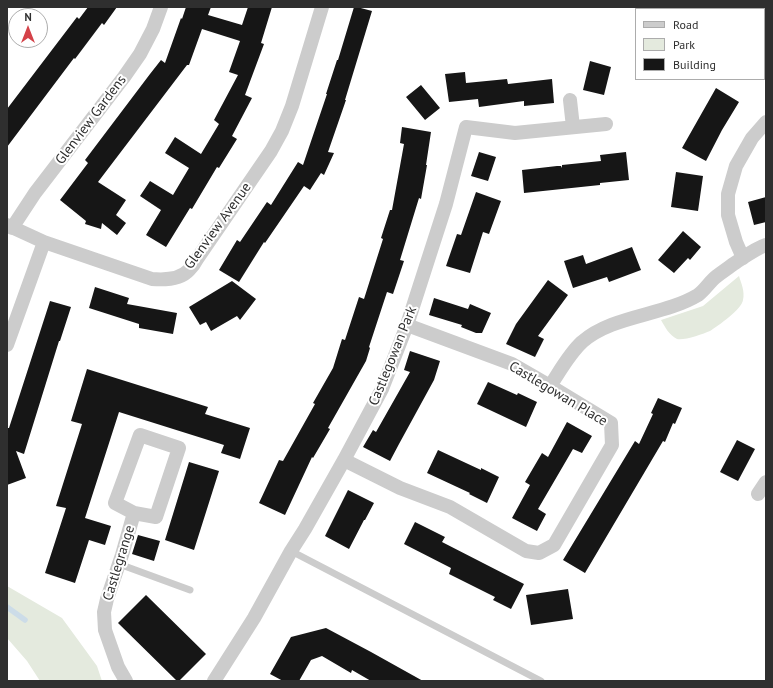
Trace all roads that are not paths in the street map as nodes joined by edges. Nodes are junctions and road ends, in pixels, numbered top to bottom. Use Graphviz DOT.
graph roads {
  1 [pos="161,7"];
  2 [pos="322,7"];
  3 [pos="570,100"];
  4 [pos="766,122"];
  5 [pos="606,124"];
  6 [pos="573,127"];
  7 [pos="9,226"];
  8 [pos="44,242"];
  9 [pos="766,245"];
  10 [pos="743,258"];
  11 [pos="407,325"];
  12 [pos="7,345"];
  13 [pos="550,386"];
  14 [pos="344,460"];
  15 [pos="766,482"];
  16 [pos="758,494"];
  17 [pos="134,513"];
  18 [pos="291,551"];
  19 [pos="119,564"];
  20 [pos="190,590"];
  21 [pos="126,681"];
  22 [pos="214,681"];
  23 [pos="540,681"];
  1 -- 7 [label="street, Glenview Gardens"];
  2 -- 8 [label="street, Glenview Avenue"];
  3 -- 6 [label="street"];
  4 -- 10 [label="street"];
  5 -- 6 [label="street, Castlegowan Park"];
  6 -- 11 [label="street, Castlegowan Park"];
  7 -- 8 [label="street, Glenview Avenue"];
  8 -- 12 [label="street"];
  9 -- 10 [label="street"];
  10 -- 13 [label="street"];
  11 -- 13 [label="street, Castlegowan Place"];
  11 -- 14 [label="street, Castlegowan Park"];
  13 -- 14 [label="street, Castlegowan Place"];
  14 -- 18 [label="street, Castlegowan Park"];
  15 -- 16 [label="street"];
  17 -- 17 [label="street, Castlegrange"];
  17 -- 19 [label="street, Castlegrange"];
  18 -- 22 [label="street, Castlegowan Park"];
  18 -- 23 [label="lane"];
  19 -- 20 [label="lane"];
  19 -- 21 [label="street, Castlegrange"];
}
